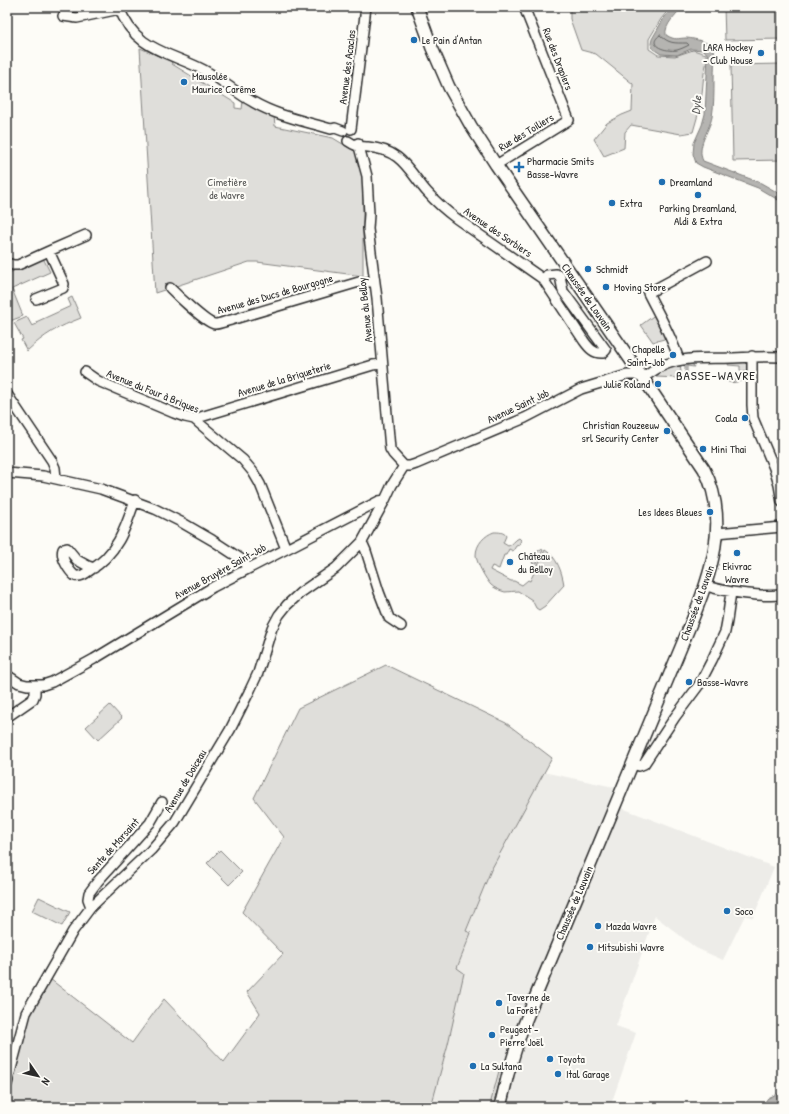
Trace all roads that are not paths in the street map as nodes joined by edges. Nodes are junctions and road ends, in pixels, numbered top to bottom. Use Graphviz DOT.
graph roads {
  1 [pos="366,7"];
  2 [pos="417,7"];
  3 [pos="524,7"];
  4 [pos="119,8"];
  5 [pos="63,16"];
  6 [pos="569,120"];
  7 [pos="347,135"];
  8 [pos="360,147"];
  9 [pos="496,165"];
  10 [pos="86,235"];
  11 [pos="49,251"];
  12 [pos="707,261"];
  13 [pos="7,263"];
  14 [pos="563,263"];
  15 [pos="545,277"];
  16 [pos="374,282"];
  17 [pos="170,288"];
  18 [pos="36,299"];
  19 [pos="752,356"];
  20 [pos="782,357"];
  21 [pos="679,360"];
  22 [pos="382,364"];
  23 [pos="85,372"];
  24 [pos="643,378"];
  25 [pos="7,394"];
  26 [pos="218,411"];
  27 [pos="194,419"];
  28 [pos="211,433"];
  29 [pos="404,466"];
  30 [pos="7,473"];
  31 [pos="56,478"];
  32 [pos="134,500"];
  33 [pos="385,500"];
  34 [pos="782,502"];
  35 [pos="782,527"];
  36 [pos="717,533"];
  37 [pos="362,542"];
  38 [pos="286,549"];
  39 [pos="94,568"];
  40 [pos="248,568"];
  41 [pos="706,586"];
  42 [pos="731,592"];
  43 [pos="782,595"];
  44 [pos="401,626"];
  45 [pos="7,675"];
  46 [pos="35,686"];
  47 [pos="7,717"];
  48 [pos="632,764"];
  49 [pos="162,802"];
  50 [pos="91,907"];
  51 [pos="8,1080"];
  52 [pos="500,1107"];
  1 -- 7 [label="street, Avenue des Acacias"];
  2 -- 9 [label="main road, Chaussée de Louvain"];
  3 -- 6 [label="street, Rue des Drapiers"];
  4 -- 5 [label="street"];
  4 -- 7 [label="street"];
  6 -- 9 [label="street, Rue des Toiliers"];
  7 -- 8 [label="street"];
  8 -- 15 [label="street, Avenue des Sorbiers"];
  8 -- 16 [label="street, Avenue du Belloy"];
  9 -- 14 [label="main road, Chaussée de Louvain"];
  10 -- 11 [label="street"];
  11 -- 13 [label="street"];
  11 -- 18 [label="street"];
  12 -- 21 [label="street"];
  14 -- 15 [label="street"];
  14 -- 24 [label="main road, Chaussée de Louvain"];
  15 -- 15 [label="street, Avenue des Sorbiers"];
  16 -- 17 [label="street, Avenue des Ducs de Bourgogne"];
  16 -- 22 [label="street, Avenue du Belloy"];
  19 -- 20 [label="street"];
  19 -- 21 [label="street"];
  19 -- 34 [label="street"];
  21 -- 24 [label="street"];
  22 -- 26 [label="street, Avenue de la Briqueterie"];
  22 -- 29 [label="street, Avenue du Belloy"];
  23 -- 27 [label="street, Avenue du Four à Briques"];
  24 -- 29 [label="street, Avenue Saint Job"];
  24 -- 36 [label="main road, Chaussée de Louvain"];
  25 -- 31 [label="street"];
  26 -- 27 [label="street, Avenue de la Briqueterie"];
  26 -- 28 [label="street, Avenue du Four à Briques"];
  27 -- 28 [label="street, Avenue du Four à Briques"];
  28 -- 38 [label="street, Avenue du Four à Briques"];
  29 -- 33 [label="street"];
  30 -- 31 [label="street"];
  31 -- 32 [label="street"];
  32 -- 39 [label="street"];
  32 -- 40 [label="street"];
  33 -- 37 [label="street, Avenue de Doiceau"];
  33 -- 38 [label="street, Avenue Bruyère Saint-Job"];
  35 -- 36 [label="street"];
  36 -- 41 [label="main road, Chaussée de Louvain"];
  37 -- 44 [label="street"];
  37 -- 50 [label="street, Avenue de Doiceau"];
  38 -- 40 [label="street, Avenue Bruyère Saint-Job"];
  40 -- 46 [label="street, Avenue Bruyère Saint-Job"];
  41 -- 42 [label="street"];
  41 -- 48 [label="main road, Chaussée de Louvain"];
  42 -- 43 [label="street"];
  42 -- 48 [label="street"];
  45 -- 46 [label="street"];
  46 -- 47 [label="street"];
  48 -- 52 [label="main road, Chaussée de Louvain"];
  49 -- 50 [label="street, Sente de Morsaint"];
  50 -- 51 [label="street, Avenue de Doiceau"];
}
